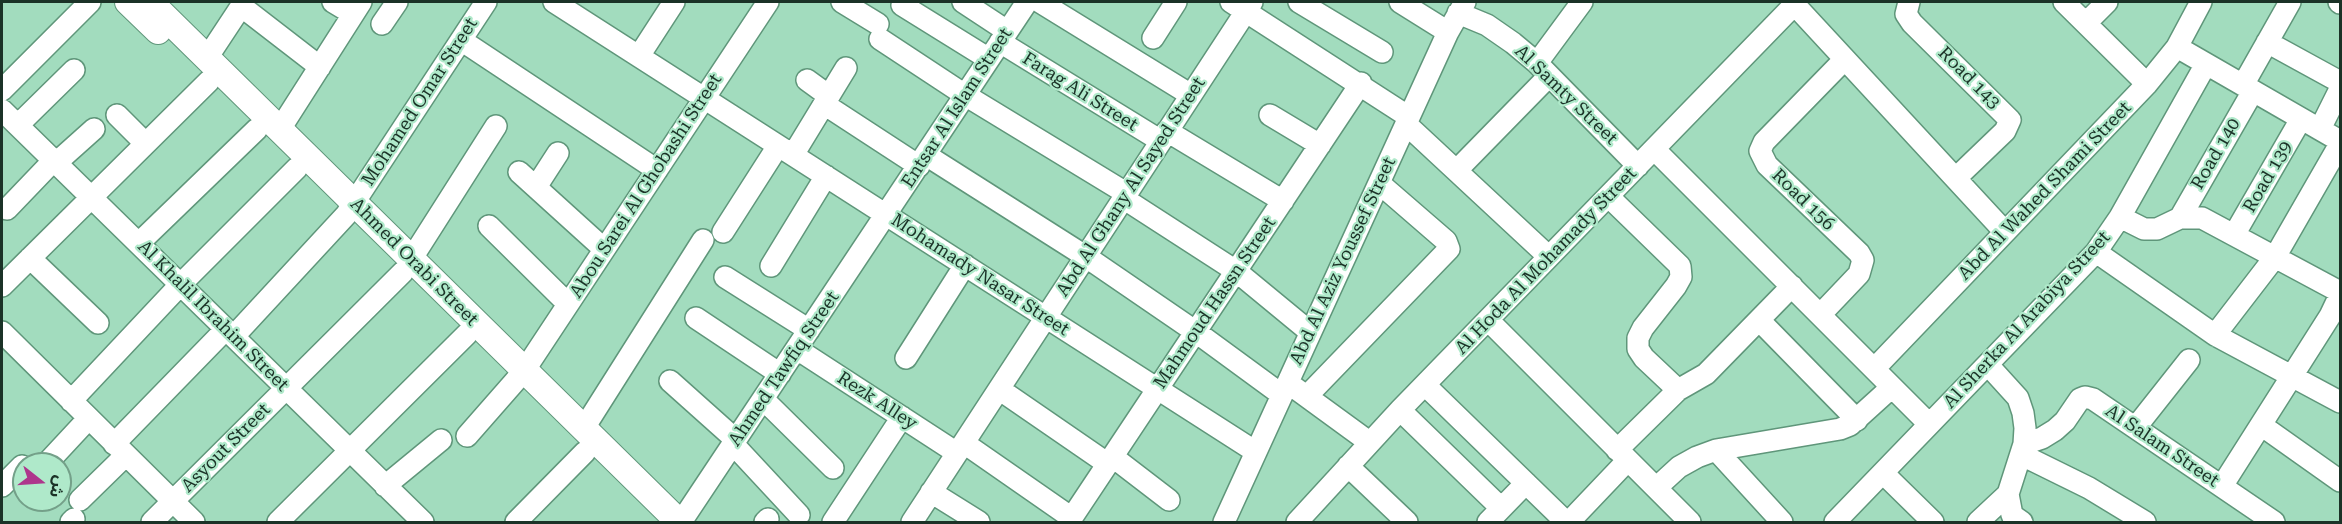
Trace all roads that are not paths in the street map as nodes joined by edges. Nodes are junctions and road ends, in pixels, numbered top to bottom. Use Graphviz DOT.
graph roads {
  1 [pos="90,2"];
  2 [pos="128,2"];
  3 [pos="150,2"];
  4 [pos="333,2"];
  5 [pos="397,2"];
  6 [pos="486,2"];
  7 [pos="674,2"];
  8 [pos="768,2"];
  9 [pos="842,2"];
  10 [pos="963,2"];
  11 [pos="1027,2"];
  12 [pos="1041,2"];
  13 [pos="1176,2"];
  14 [pos="1299,2"];
  15 [pos="1400,2"];
  16 [pos="1582,2"];
  17 [pos="1909,2"];
  18 [pos="2064,2"];
  19 [pos="2107,2"];
  20 [pos="2201,2"];
  21 [pos="2290,2"];
  22 [pos="1796,3"];
  23 [pos="243,4"];
  24 [pos="562,4"];
  25 [pos="902,5"];
  26 [pos="1243,5"];
  27 [pos="357,8"];
  28 [pos="1461,8"];
  29 [pos="2086,23"];
  30 [pos="382,24"];
  31 [pos="1448,32"];
  32 [pos="1153,38"];
  33 [pos="461,40"];
  34 [pos="2267,42"];
  35 [pos="998,44"];
  36 [pos="2177,47"];
  37 [pos="1382,52"];
  38 [pos="639,56"];
  39 [pos="1845,59"];
  40 [pos="2206,64"];
  41 [pos="320,67"];
  42 [pos="846,68"];
  43 [pos="208,69"];
  44 [pos="74,70"];
  45 [pos="1543,70"];
  46 [pos="807,80"];
  47 [pos="1361,83"];
  48 [pos="2147,84"];
  49 [pos="2248,88"];
  50 [pos="2,90"];
  51 [pos="2339,92"];
  52 [pos="965,95"];
  53 [pos="1191,95"];
  54 [pos="704,98"];
  55 [pos="827,100"];
  56 [pos="6,115"];
  57 [pos="117,115"];
  58 [pos="1270,115"];
  59 [pos="1408,121"];
  60 [pos="2311,124"];
  61 [pos="496,126"];
  62 [pos="94,129"];
  63 [pos="269,129"];
  64 [pos="1164,136"];
  65 [pos="145,143"];
  66 [pos="2340,143"];
  67 [pos="1320,145"];
  68 [pos="1654,149"];
  69 [pos="786,150"];
  70 [pos="558,153"];
  71 [pos="922,160"];
  72 [pos="55,161"];
  73 [pos="1638,166"];
  74 [pos="297,168"];
  75 [pos="657,170"];
  76 [pos="1457,170"];
  77 [pos="519,172"];
  78 [pos="826,176"];
  79 [pos="1956,178"];
  80 [pos="1379,183"];
  81 [pos="536,187"];
  82 [pos="92,196"];
  83 [pos="1125,196"];
  84 [pos="1609,197"];
  85 [pos="1282,201"];
  86 [pos="7,209"];
  87 [pos="350,209"];
  88 [pos="887,215"];
  89 [pos="2120,217"];
  90 [pos="2180,218"];
  91 [pos="489,226"];
  92 [pos="2005,232"];
  93 [pos="2234,235"];
  94 [pos="139,243"];
  95 [pos="604,249"];
  96 [pos="2096,252"];
  97 [pos="1085,256"];
  98 [pos="1548,256"];
  99 [pos="2275,257"];
  100 [pos="30,258"];
  101 [pos="408,265"];
  102 [pos="965,265"];
  103 [pos="771,266"];
  104 [pos="1236,271"];
  105 [pos="725,277"];
  106 [pos="181,284"];
  107 [pos="2,286"];
  108 [pos="1792,286"];
  109 [pos="2340,293"];
  110 [pos="568,304"];
  111 [pos="1820,315"];
  112 [pos="1046,317"];
  113 [pos="696,318"];
  114 [pos="2335,319"];
  115 [pos="1488,320"];
  116 [pos="1759,320"];
  117 [pos="98,323"];
  118 [pos="809,330"];
  119 [pos="2,332"];
  120 [pos="1196,332"];
  121 [pos="1310,332"];
  122 [pos="230,333"];
  123 [pos="466,334"];
  124 [pos="2215,335"];
  125 [pos="797,349"];
  126 [pos="906,358"];
  127 [pos="2189,360"];
  128 [pos="1988,365"];
  129 [pos="1874,369"];
  130 [pos="780,374"];
  131 [pos="519,376"];
  132 [pos="2291,377"];
  133 [pos="670,381"];
  134 [pos="1425,385"];
  135 [pos="1892,387"];
  136 [pos="286,388"];
  137 [pos="1158,388"];
  138 [pos="999,389"];
  139 [pos="1285,389"];
  140 [pos="1678,390"];
  141 [pos="1307,396"];
  142 [pos="763,399"];
  143 [pos="71,401"];
  144 [pos="2340,402"];
  145 [pos="1400,410"];
  146 [pos="902,417"];
  147 [pos="89,418"];
  148 [pos="1857,420"];
  149 [pos="1929,424"];
  150 [pos="2261,425"];
  151 [pos="2136,427"];
  152 [pos="467,436"];
  153 [pos="441,440"];
  154 [pos="585,440"];
  155 [pos="734,442"];
  156 [pos="1369,442"];
  157 [pos="960,448"];
  158 [pos="120,449"];
  159 [pos="349,450"];
  160 [pos="1716,450"];
  161 [pos="2023,450"];
  162 [pos="57,452"];
  163 [pos="1256,452"];
  164 [pos="1623,455"];
  165 [pos="1110,460"];
  166 [pos="1348,466"];
  167 [pos="833,468"];
  168 [pos="1883,473"];
  169 [pos="2340,481"];
  170 [pos="1526,483"];
  171 [pos="386,486"];
  172 [pos="2222,486"];
  173 [pos="1656,488"];
  174 [pos="932,492"];
  175 [pos="2008,494"];
  176 [pos="1169,500"];
  177 [pos="173,501"];
  178 [pos="75,514"];
  179 [pos="799,515"];
  180 [pos="1495,515"];
  181 [pos="1306,519"];
  182 [pos="1071,520"];
  183 [pos="152,522"];
  184 [pos="194,522"];
  185 [pos="278,522"];
  186 [pos="423,522"];
  187 [pos="516,522"];
  188 [pos="656,522"];
  189 [pos="680,522"];
  190 [pos="833,522"];
  191 [pos="912,522"];
  192 [pos="979,522"];
  193 [pos="1224,522"];
  194 [pos="1407,522"];
  195 [pos="1568,522"];
  196 [pos="1690,522"];
  197 [pos="1782,522"];
  198 [pos="1835,522"];
  199 [pos="1933,522"];
  200 [pos="1978,522"];
  201 [pos="2022,522"];
  202 [pos="2145,522"];
  203 [pos="2274,522"];
  1 -- 50 [label="street"];
  2 -- 43 [label="street, Ahmed Orabi Street"];
  3 -- 43 [label="street, Ahmed Orabi Street"];
  4 -- 27 [label="street"];
  5 -- 30 [label="street"];
  6 -- 33 [label="street, Mohamed Omar Street"];
  7 -- 38 [label="street"];
  8 -- 54 [label="street, Abou Sarei Al Ghobashi Street"];
  9 -- 52 [label="street"];
  10 -- 35 [label="street"];
  11 -- 35 [label="street, Entsar Al Islam Street"];
  12 -- 53 [label="street"];
  13 -- 32 [label="street"];
  14 -- 37 [label="street"];
  15 -- 31 [label="street"];
  16 -- 45 [label="street"];
  17 -- 79 [label="street, Road 143"];
  18 -- 29 [label="street"];
  19 -- 29 [label="street"];
  20 -- 36 [label="street, Abd Al Wahed Shami Street"];
  21 -- 34 [label="street, Road 140"];
  22 -- 39 [label="street"];
  22 -- 68 [label="street, Al Hoda Al Mohamady Street"];
  23 -- 41 [label="street"];
  23 -- 43 [label="street"];
  24 -- 38 [label="street, Mohamady Nasar Street"];
  25 -- 35 [label="street"];
  26 -- 47 [label="street"];
  26 -- 53 [label="street, Abd Al Ghany Al Sayed Street"];
  27 -- 41 [label="street"];
  28 -- 31 [label="street, Abd Al Aziz Youssef Street"];
  28 -- 45 [label="street, Al Samty Street"];
  29 -- 48 [label="street"];
  31 -- 59 [label="street, Abd Al Aziz Youssef Street"];
  33 -- 75 [label="street"];
  33 -- 87 [label="street, Mohamed Omar Street"];
  34 -- 49 [label="street, Road 140"];
  34 -- 51 [label="street"];
  35 -- 52 [label="street, Entsar Al Islam Street"];
  35 -- 64 [label="street, Farag Ali Street"];
  36 -- 40 [label="street"];
  36 -- 48 [label="street, Abd Al Wahed Shami Street"];
  38 -- 54 [label="street, Mohamady Nasar Street"];
  39 -- 79 [label="street"];
  39 -- 111 [label="street, Road 156"];
  40 -- 49 [label="street"];
  40 -- 89 [label="street, Al Sherka Al Arabiya Street"];
  41 -- 63 [label="street"];
  42 -- 55 [label="street"];
  43 -- 63 [label="street, Ahmed Orabi Street"];
  43 -- 65 [label="street"];
  44 -- 56 [label="street"];
  45 -- 73 [label="street, Al Samty Street"];
  45 -- 76 [label="street"];
  46 -- 55 [label="street"];
  47 -- 59 [label="street"];
  47 -- 67 [label="street, Mahmoud Hassn Street"];
  48 -- 92 [label="street, Abd Al Wahed Shami Street"];
  49 -- 60 [label="street"];
  49 -- 90 [label="street, Road 140"];
  51 -- 60 [label="street, Road 139"];
  52 -- 71 [label="street, Entsar Al Islam Street"];
  52 -- 83 [label="street"];
  53 -- 64 [label="street, Abd Al Ghany Al Sayed Street"];
  54 -- 69 [label="street, Mohamady Nasar Street"];
  54 -- 75 [label="street, Abou Sarei Al Ghobashi Street"];
  55 -- 69 [label="street"];
  55 -- 71 [label="street"];
  56 -- 72 [label="street, Al Khalil Ibrahim Street"];
  57 -- 65 [label="street"];
  58 -- 67 [label="street"];
  59 -- 76 [label="street"];
  59 -- 80 [label="street, Abd Al Aziz Youssef Street"];
  60 -- 66 [label="street"];
  60 -- 93 [label="street, Road 139"];
  61 -- 101 [label="street, Asyout Street"];
  62 -- 72 [label="street"];
  63 -- 74 [label="street, Ahmed Orabi Street"];
  63 -- 87 [label="street, Ahmed Orabi Street"];
  63 -- 94 [label="street"];
  64 -- 83 [label="street, Abd Al Ghany Al Sayed Street"];
  64 -- 85 [label="street, Farag Ali Street"];
  65 -- 82 [label="street"];
  66 -- 99 [label="street"];
  67 -- 85 [label="street, Mahmoud Hassn Street"];
  68 -- 73 [label="street, Al Hoda Al Mohamady Street"];
  68 -- 108 [label="street"];
  69 -- 78 [label="street, Mohamady Nasar Street"];
  69 -- 154 [label="street"];
  70 -- 81 [label="street"];
  71 -- 88 [label="street, Entsar Al Islam Street"];
  71 -- 97 [label="street"];
  72 -- 82 [label="street, Al Khalil Ibrahim Street"];
  72 -- 86 [label="street"];
  73 -- 84 [label="street, Al Hoda Al Mohamady Street"];
  74 -- 87 [label="street, Ahmed Orabi Street"];
  74 -- 106 [label="street"];
  75 -- 95 [label="street, Abou Sarei Al Ghobashi Street"];
  76 -- 98 [label="street"];
  77 -- 81 [label="street"];
  78 -- 88 [label="street, Mohamady Nasar Street"];
  78 -- 103 [label="street"];
  79 -- 92 [label="street"];
  80 -- 121 [label="street, Abd Al Aziz Youssef Street"];
  80 -- 141 [label="street"];
  81 -- 95 [label="street"];
  82 -- 94 [label="street, Al Khalil Ibrahim Street"];
  82 -- 100 [label="street"];
  83 -- 97 [label="street, Abd Al Ghany Al Sayed Street"];
  83 -- 104 [label="street"];
  84 -- 98 [label="street, Al Hoda Al Mohamady Street"];
  84 -- 140 [label="street"];
  85 -- 104 [label="street, Mahmoud Hassn Street"];
  87 -- 101 [label="street, Ahmed Orabi Street"];
  87 -- 122 [label="street, Mohamed Omar Street"];
  88 -- 102 [label="street, Mohamady Nasar Street"];
  88 -- 118 [label="street, Ahmed Tawfiq Street"];
  89 -- 90 [label="street"];
  89 -- 96 [label="street, Al Sherka Al Arabiya Street"];
  90 -- 93 [label="street"];
  91 -- 110 [label="street"];
  92 -- 129 [label="street, Abd Al Wahed Shami Street"];
  93 -- 99 [label="street"];
  94 -- 106 [label="street, Al Khalil Ibrahim Street"];
  95 -- 110 [label="street, Abou Sarei Al Ghobashi Street"];
  96 -- 124 [label="street"];
  96 -- 128 [label="street, Al Sherka Al Arabiya Street"];
  97 -- 112 [label="street, Abd Al Ghany Al Sayed Street"];
  97 -- 120 [label="street"];
  98 -- 115 [label="street, Al Hoda Al Mohamady Street"];
  99 -- 109 [label="street"];
  99 -- 124 [label="street"];
  100 -- 107 [label="street"];
  100 -- 117 [label="street"];
  101 -- 123 [label="street, Ahmed Orabi Street"];
  101 -- 131 [label="street, Ahmed Orabi Street"];
  101 -- 136 [label="street, Asyout Street"];
  102 -- 112 [label="street, Mohamady Nasar Street"];
  102 -- 126 [label="street"];
  104 -- 120 [label="street, Mahmoud Hassn Street"];
  104 -- 121 [label="street"];
  105 -- 118 [label="street"];
  106 -- 122 [label="street, Al Khalil Ibrahim Street"];
  106 -- 143 [label="street"];
  108 -- 111 [label="street"];
  108 -- 116 [label="street"];
  109 -- 114 [label="street"];
  110 -- 131 [label="street, Abou Sarei Al Ghobashi Street"];
  111 -- 129 [label="street"];
  112 -- 137 [label="street, Mohamady Nasar Street"];
  112 -- 138 [label="street, Abd Al Ghany Al Sayed Street"];
  113 -- 130 [label="street"];
  114 -- 132 [label="street"];
  115 -- 134 [label="street, Al Hoda Al Mohamady Street"];
  115 -- 164 [label="street"];
  116 -- 140 [label="street"];
  116 -- 148 [label="street"];
  118 -- 125 [label="street, Ahmed Tawfiq Street"];
  119 -- 143 [label="street"];
  120 -- 137 [label="street, Mahmoud Hassn Street"];
  120 -- 139 [label="street"];
  121 -- 139 [label="street, Abd Al Aziz Youssef Street"];
  122 -- 136 [label="street, Al Khalil Ibrahim Street"];
  122 -- 158 [label="street, Mohamed Omar Street"];
  123 -- 131 [label="street, Ahmed Orabi Street"];
  123 -- 159 [label="street"];
  124 -- 132 [label="street"];
  125 -- 130 [label="street, Ahmed Tawfiq Street"];
  125 -- 146 [label="street, Rezk Alley"];
  127 -- 151 [label="street"];
  128 -- 149 [label="street, Al Sherka Al Arabiya Street"];
  128 -- 161 [label="street"];
  129 -- 135 [label="street"];
  130 -- 142 [label="street, Ahmed Tawfiq Street"];
  131 -- 152 [label="street, Abou Sarei Al Ghobashi Street"];
  131 -- 154 [label="street, Ahmed Orabi Street"];
  132 -- 144 [label="street"];
  132 -- 150 [label="street"];
  133 -- 155 [label="street"];
  134 -- 145 [label="street, Al Hoda Al Mohamady Street"];
  134 -- 170 [label="street"];
  135 -- 148 [label="street"];
  135 -- 149 [label="street"];
  136 -- 159 [label="street, Al Khalil Ibrahim Street"];
  136 -- 177 [label="street, Asyout Street"];
  137 -- 163 [label="street, Mohamady Nasar Street"];
  137 -- 165 [label="street, Mahmoud Hassn Street"];
  138 -- 157 [label="street, Abd Al Ghany Al Sayed Street"];
  138 -- 165 [label="street"];
  139 -- 141 [label="street"];
  139 -- 163 [label="street, Abd Al Aziz Youssef Street"];
  140 -- 164 [label="street"];
  141 -- 156 [label="street"];
  142 -- 155 [label="street, Ahmed Tawfiq Street"];
  142 -- 167 [label="street"];
  143 -- 147 [label="street"];
  145 -- 156 [label="street, Al Hoda Al Mohamady Street"];
  145 -- 180 [label="street"];
  146 -- 157 [label="street, Rezk Alley"];
  146 -- 190 [label="street"];
  147 -- 158 [label="street"];
  147 -- 162 [label="street"];
  148 -- 160 [label="street"];
  149 -- 168 [label="street, Al Sherka Al Arabiya Street"];
  150 -- 169 [label="street"];
  150 -- 172 [label="street"];
  151 -- 161 [label="street, Al Salam Street"];
  151 -- 172 [label="street, Al Salam Street"];
  153 -- 171 [label="street"];
  154 -- 187 [label="street"];
  154 -- 188 [label="street, Ahmed Orabi Street"];
  154 -- 189 [label="street, Ahmed Orabi Street"];
  155 -- 179 [label="street"];
  155 -- 189 [label="street, Ahmed Tawfiq Street"];
  156 -- 166 [label="street, Al Hoda Al Mohamady Street"];
  157 -- 174 [label="street, Abd Al Ghany Al Sayed Street"];
  157 -- 182 [label="street, Rezk Alley"];
  158 -- 177 [label="street"];
  158 -- 178 [label="street, Mohamed Omar Street"];
  159 -- 171 [label="street, Al Khalil Ibrahim Street"];
  159 -- 185 [label="street"];
  160 -- 173 [label="street"];
  160 -- 197 [label="street"];
  161 -- 175 [label="street"];
  161 -- 202 [label="street"];
  163 -- 193 [label="street, Abd Al Aziz Youssef Street"];
  164 -- 173 [label="street"];
  164 -- 195 [label="street"];
  165 -- 176 [label="street"];
  165 -- 182 [label="street, Mahmoud Hassn Street"];
  166 -- 181 [label="street, Al Hoda Al Mohamady Street"];
  166 -- 194 [label="street"];
  168 -- 198 [label="street, Al Sherka Al Arabiya Street"];
  168 -- 199 [label="street"];
  170 -- 180 [label="street"];
  170 -- 195 [label="street"];
  171 -- 186 [label="street, Al Khalil Ibrahim Street"];
  172 -- 203 [label="street, Al Salam Street"];
  173 -- 196 [label="street"];
  174 -- 191 [label="street, Abd Al Ghany Al Sayed Street"];
  174 -- 192 [label="street"];
  175 -- 200 [label="street"];
  175 -- 201 [label="street"];
  177 -- 183 [label="street, Asyout Street"];
  177 -- 184 [label="street"];
}
